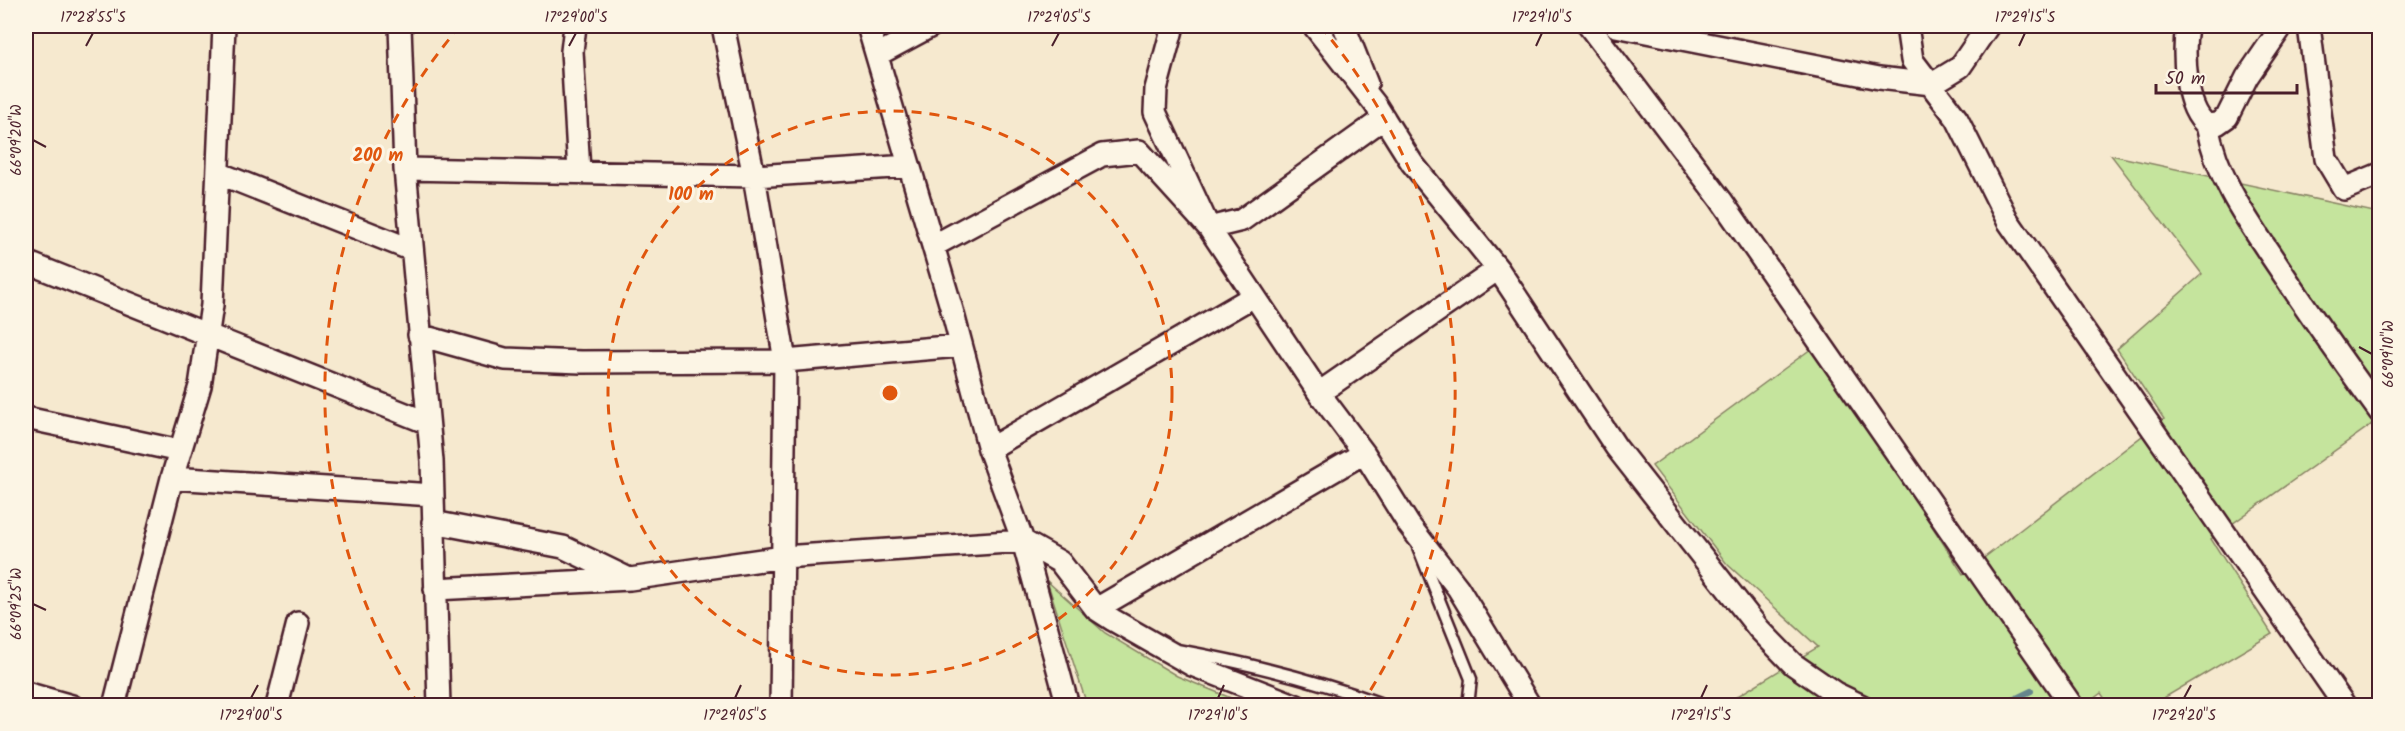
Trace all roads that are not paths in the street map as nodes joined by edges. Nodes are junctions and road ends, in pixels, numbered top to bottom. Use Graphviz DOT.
graph roads {
  1 [pos="224,26"];
  2 [pos="400,26"];
  3 [pos="575,26"];
  4 [pos="723,26"];
  5 [pos="867,26"];
  6 [pos="931,26"];
  7 [pos="1173,26"];
  8 [pos="1314,26"];
  9 [pos="1344,26"];
  10 [pos="1589,26"];
  11 [pos="1616,26"];
  12 [pos="1907,26"];
  13 [pos="1988,26"];
  14 [pos="2187,26"];
  15 [pos="2282,26"];
  16 [pos="2309,26"];
  17 [pos="877,55"];
  18 [pos="1932,84"];
  19 [pos="1379,111"];
  20 [pos="2207,125"];
  21 [pos="909,166"];
  22 [pos="405,169"];
  23 [pos="579,172"];
  24 [pos="218,173"];
  25 [pos="2379,174"];
  26 [pos="754,176"];
  27 [pos="1209,228"];
  28 [pos="933,246"];
  29 [pos="412,250"];
  30 [pos="26,262"];
  31 [pos="1498,269"];
  32 [pos="1254,296"];
  33 [pos="419,334"];
  34 [pos="208,335"];
  35 [pos="959,346"];
  36 [pos="785,361"];
  37 [pos="1319,393"];
  38 [pos="2379,412"];
  39 [pos="26,418"];
  40 [pos="428,423"];
  41 [pos="989,449"];
  42 [pos="180,451"];
  43 [pos="1364,453"];
  44 [pos="172,478"];
  45 [pos="433,495"];
  46 [pos="433,522"];
  47 [pos="1409,525"];
  48 [pos="1023,542"];
  49 [pos="783,557"];
  50 [pos="630,579"];
  51 [pos="435,589"];
  52 [pos="1096,609"];
  53 [pos="298,623"];
  54 [pos="1161,647"];
  55 [pos="26,693"];
  56 [pos="72,705"];
  57 [pos="114,705"];
  58 [pos="277,705"];
  59 [pos="439,705"];
  60 [pos="781,705"];
  61 [pos="1068,705"];
  62 [pos="1297,705"];
  63 [pos="1388,705"];
  64 [pos="1468,705"];
  65 [pos="1530,705"];
  66 [pos="1862,705"];
  67 [pos="2072,705"];
  68 [pos="2345,705"];
  1 -- 24 [label="street"];
  2 -- 22 [label="street"];
  3 -- 23 [label="street"];
  4 -- 26 [label="street"];
  5 -- 17 [label="street"];
  6 -- 17 [label="street"];
  7 -- 27 [label="street"];
  8 -- 19 [label="street"];
  9 -- 19 [label="street"];
  10 -- 67 [label="street"];
  11 -- 18 [label="street"];
  12 -- 18 [label="street"];
  13 -- 18 [label="street"];
  14 -- 20 [label="street"];
  15 -- 20 [label="street"];
  16 -- 25 [label="street"];
  17 -- 21 [label="street"];
  18 -- 68 [label="street"];
  19 -- 27 [label="street"];
  19 -- 31 [label="street"];
  20 -- 38 [label="street"];
  21 -- 26 [label="street"];
  21 -- 28 [label="street"];
  22 -- 23 [label="street"];
  22 -- 29 [label="street"];
  23 -- 26 [label="street"];
  24 -- 29 [label="street"];
  24 -- 34 [label="street"];
  26 -- 36 [label="street"];
  27 -- 28 [label="street"];
  27 -- 32 [label="street"];
  28 -- 35 [label="street"];
  29 -- 33 [label="street"];
  30 -- 34 [label="street"];
  31 -- 37 [label="street"];
  31 -- 66 [label="street"];
  32 -- 37 [label="street"];
  32 -- 41 [label="street"];
  33 -- 36 [label="street"];
  33 -- 40 [label="street"];
  34 -- 40 [label="street"];
  34 -- 42 [label="street"];
  35 -- 36 [label="street"];
  35 -- 41 [label="street"];
  36 -- 49 [label="street"];
  37 -- 43 [label="street"];
  39 -- 42 [label="street"];
  40 -- 45 [label="street"];
  41 -- 48 [label="street"];
  42 -- 44 [label="street"];
  43 -- 47 [label="street"];
  43 -- 52 [label="street"];
  44 -- 45 [label="street"];
  44 -- 57 [label="street"];
  45 -- 46 [label="street"];
  46 -- 50 [label="street"];
  46 -- 51 [label="street"];
  47 -- 64 [label="lane"];
  47 -- 65 [label="street"];
  48 -- 49 [label="street"];
  48 -- 52 [label="street"];
  48 -- 61 [label="street"];
  49 -- 50 [label="street"];
  49 -- 60 [label="street"];
  50 -- 51 [label="street"];
  51 -- 59 [label="street"];
  52 -- 54 [label="street"];
  53 -- 58 [label="street"];
  54 -- 62 [label="street"];
  54 -- 63 [label="lane"];
  55 -- 56 [label="street"];
}
